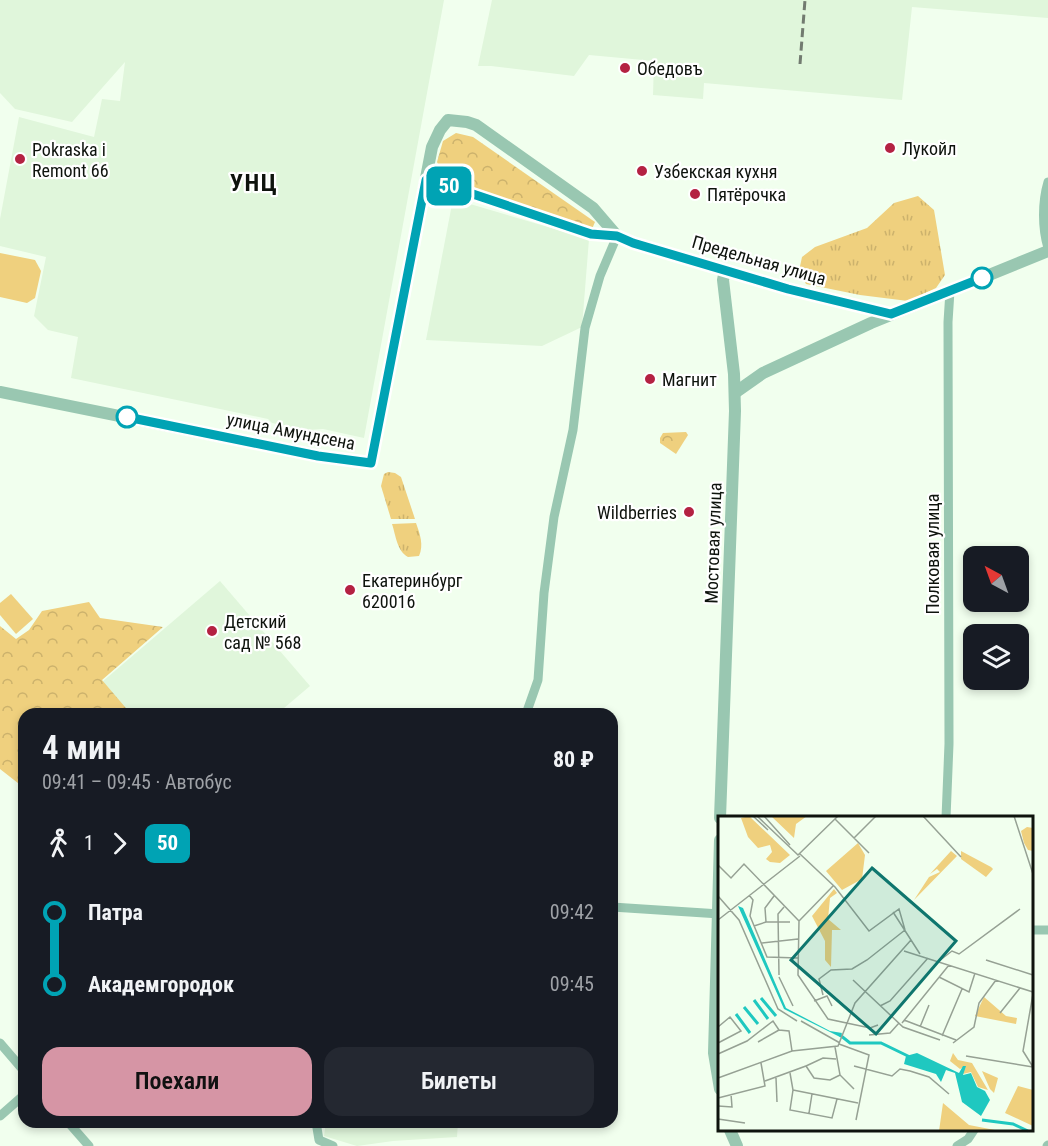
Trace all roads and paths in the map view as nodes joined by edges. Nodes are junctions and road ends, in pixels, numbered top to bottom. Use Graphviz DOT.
graph roads {
  1 [pos="448,120"];
  2 [pos="426,180"];
  3 [pos="1048,182"];
  4 [pos="617,236"];
  5 [pos="1048,249"];
  6 [pos="725,270"];
  7 [pos="950,291"];
  8 [pos="891,314"];
  9 [pos="0,392"];
  10 [pos="736,392"];
  11 [pos="528,708"];
  12 [pos="720,816"];
  13 [pos="946,816"];
  14 [pos="618,907"];
  15 [pos="718,914"];
  16 [pos="718,942"];
  17 [pos="0,1043"];
  18 [pos="18,1064"];
  19 [pos="718,1077"];
  20 [pos="18,1100"];
  21 [pos="0,1116"];
  22 [pos="73,1128"];
  23 [pos="317,1128"];
  24 [pos="730,1131"];
  25 [pos="973,1131"];
  26 [pos="89,1146"];
  27 [pos="333,1146"];
  28 [pos="737,1146"];
  29 [pos="957,1146"];
  1 -- 2 [label="street, улица Амундсена"];
  1 -- 4 [label="street, Предельная улица"];
  2 -- 4 [label="street, Предельная улица"];
  2 -- 9 [label="street, улица Амундсена"];
  3 -- 5 [label="street"];
  4 -- 6 [label="street, Предельная улица"];
  4 -- 11 [label="street"];
  5 -- 7 [label="street"];
  6 -- 8 [label="street, Предельная улица"];
  6 -- 10 [label="street, Мостовая улица"];
  7 -- 8 [label="street"];
  7 -- 13 [label="street, Полковая улица"];
  8 -- 10 [label="street"];
  10 -- 12 [label="street, Мостовая улица"];
  14 -- 15 [label="street"];
  16 -- 19 [label="street"];
  17 -- 18 [label="street"];
  20 -- 21 [label="street"];
  22 -- 26 [label="street"];
  23 -- 27 [label="street"];
  24 -- 28 [label="street"];
  25 -- 29 [label="street"];
}
